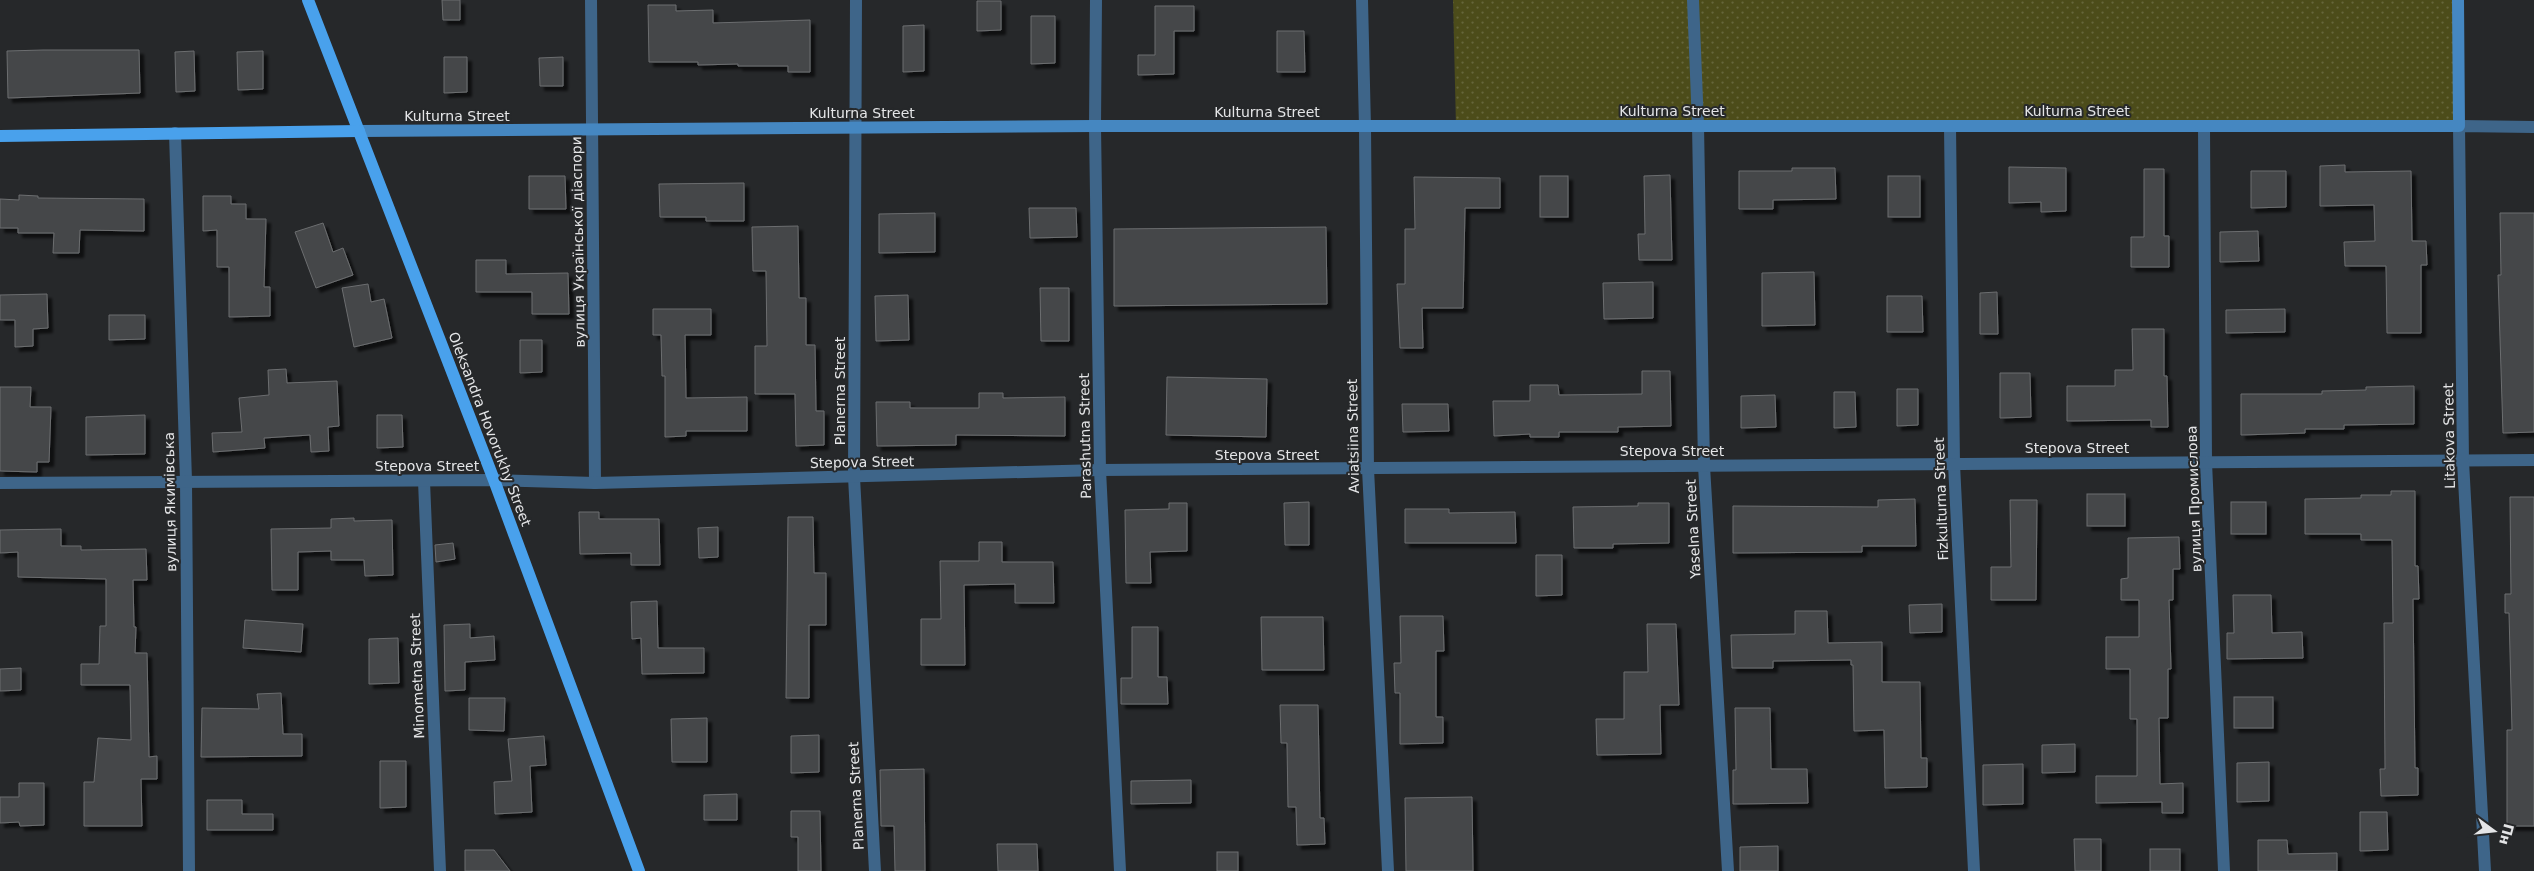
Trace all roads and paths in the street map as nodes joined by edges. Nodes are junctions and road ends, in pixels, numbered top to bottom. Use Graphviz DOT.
graph roads {
  1 [pos="308,0"];
  2 [pos="591,0"];
  3 [pos="856,0"];
  4 [pos="1096,0"];
  5 [pos="1362,0"];
  6 [pos="1692,0"];
  7 [pos="2458,0"];
  8 [pos="1698,125"];
  9 [pos="1095,126"];
  10 [pos="1950,126"];
  11 [pos="2204,126"];
  12 [pos="2459,126"];
  13 [pos="1365,127"];
  14 [pos="2534,127"];
  15 [pos="856,128"];
  16 [pos="592,130"];
  17 [pos="359,131"];
  18 [pos="175,133"];
  19 [pos="0,136"];
  20 [pos="2534,460"];
  21 [pos="2463,461"];
  22 [pos="2206,462"];
  23 [pos="1954,464"];
  24 [pos="1704,466"];
  25 [pos="1368,469"];
  26 [pos="1100,470"];
  27 [pos="854,477"];
  28 [pos="424,480"];
  29 [pos="494,480"];
  30 [pos="186,481"];
  31 [pos="0,482"];
  32 [pos="595,483"];
  33 [pos="189,871"];
  34 [pos="440,871"];
  35 [pos="639,871"];
  36 [pos="875,871"];
  37 [pos="1120,871"];
  38 [pos="1388,871"];
  39 [pos="1728,871"];
  40 [pos="1974,871"];
  41 [pos="2224,871"];
  42 [pos="2485,871"];
  1 -- 17 [label="main road, Oleksandra Hovorukhy Street"];
  2 -- 16 [label="street, вулиця Української діаспори"];
  3 -- 15 [label="street, Planerna Street"];
  4 -- 9 [label="street, Parashutna Street"];
  5 -- 13 [label="street, Aviatsiina Street"];
  6 -- 8 [label="street, Yaselna Street"];
  7 -- 12 [label="street, Litakova Street"];
  8 -- 10 [label="street, Kulturna Street"];
  8 -- 13 [label="street, Kulturna Street"];
  8 -- 24 [label="street, Yaselna Street"];
  9 -- 13 [label="street, Kulturna Street"];
  9 -- 15 [label="street, Kulturna Street"];
  9 -- 26 [label="street, Parashutna Street"];
  10 -- 11 [label="street, Kulturna Street"];
  10 -- 23 [label="street, Fizkulturna Street"];
  11 -- 12 [label="street, Kulturna Street"];
  11 -- 22 [label="street, вулиця Промислова"];
  12 -- 14 [label="street, Kulturna Street"];
  12 -- 21 [label="street, Litakova Street"];
  13 -- 25 [label="street, Aviatsiina Street"];
  15 -- 16 [label="street, Kulturna Street"];
  15 -- 27 [label="street, Planerna Street"];
  16 -- 17 [label="street, Kulturna Street"];
  16 -- 32 [label="street, вулиця Української діаспори"];
  17 -- 18 [label="main road, Kulturna Street"];
  17 -- 29 [label="main road, Oleksandra Hovorukhy Street"];
  18 -- 19 [label="main road, Kulturna Street"];
  18 -- 30 [label="street, вулиця Якимівська"];
  20 -- 21 [label="street, Stepova Street"];
  21 -- 22 [label="street, Stepova Street"];
  21 -- 42 [label="street, Litakova Street"];
  22 -- 23 [label="street, Stepova Street"];
  22 -- 41 [label="street, вулиця Промислова"];
  23 -- 24 [label="street, Stepova Street"];
  23 -- 40 [label="street, Fizkulturna Street"];
  24 -- 25 [label="street, Stepova Street"];
  24 -- 39 [label="street, Yaselna Street"];
  25 -- 26 [label="street, Stepova Street"];
  25 -- 38 [label="street, Aviatsiina Street"];
  26 -- 27 [label="street, Stepova Street"];
  26 -- 37 [label="street, Parashutna Street"];
  27 -- 32 [label="street, Stepova Street"];
  27 -- 36 [label="street, Planerna Street"];
  28 -- 29 [label="street, Stepova Street"];
  28 -- 30 [label="street, Stepova Street"];
  28 -- 34 [label="street, Minometna Street"];
  29 -- 32 [label="street, Stepova Street"];
  29 -- 35 [label="main road, Oleksandra Hovorukhy Street"];
  30 -- 31 [label="street, Stepova Street"];
  30 -- 33 [label="street, вулиця Якимівська"];
}
